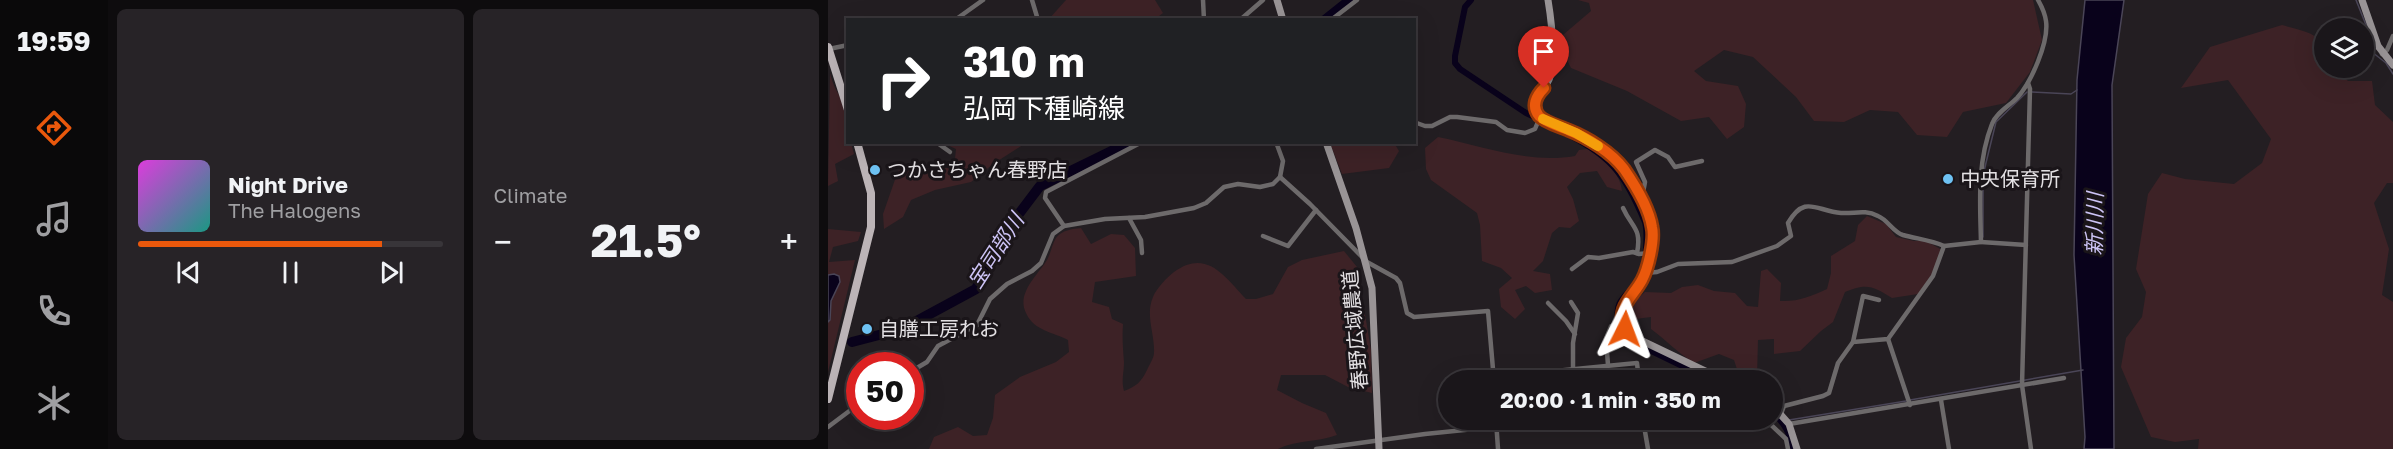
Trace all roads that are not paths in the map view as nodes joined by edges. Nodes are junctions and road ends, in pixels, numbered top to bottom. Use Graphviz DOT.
graph roads {
  1 [pos="981,0"];
  2 [pos="1032,0"];
  3 [pos="1203,0"];
  4 [pos="1263,0"];
  5 [pos="1277,0"];
  6 [pos="1357,0"];
  7 [pos="1548,0"];
  8 [pos="2038,0"];
  9 [pos="2362,0"];
  10 [pos="958,18"];
  11 [pos="1037,18"];
  12 [pos="1204,18"];
  13 [pos="1242,18"];
  14 [pos="1282,18"];
  15 [pos="1334,18"];
  16 [pos="2393,36"];
  17 [pos="846,45"];
  18 [pos="828,48"];
  19 [pos="2382,54"];
  20 [pos="2393,65"];
  21 [pos="2028,83"];
  22 [pos="846,104"];
  23 [pos="1539,121"];
  24 [pos="1416,123"];
  25 [pos="858,144"];
  26 [pos="939,144"];
  27 [pos="1138,144"];
  28 [pos="1276,144"];
  29 [pos="1327,144"];
  30 [pos="951,152"];
  31 [pos="1702,161"];
  32 [pos="1280,177"];
  33 [pos="1642,200"];
  34 [pos="1623,208"];
  35 [pos="1316,210"];
  36 [pos="1129,218"];
  37 [pos="1064,226"];
  38 [pos="1263,236"];
  39 [pos="1981,242"];
  40 [pos="2026,245"];
  41 [pos="1944,246"];
  42 [pos="1142,253"];
  43 [pos="1638,254"];
  44 [pos="1648,254"];
  45 [pos="1367,262"];
  46 [pos="1572,269"];
  47 [pos="1645,273"];
  48 [pos="1879,300"];
  49 [pos="1571,302"];
  50 [pos="1548,303"];
  51 [pos="1619,322"];
  52 [pos="1575,334"];
  53 [pos="1888,339"];
  54 [pos="1853,342"];
  55 [pos="924,364"];
  56 [pos="1608,364"];
  57 [pos="1573,368"];
  58 [pos="1493,370"];
  59 [pos="1559,370"];
  60 [pos="1638,370"];
  61 [pos="1703,370"];
  62 [pos="2064,378"];
  63 [pos="2022,386"];
  64 [pos="828,399"];
  65 [pos="1941,400"];
  66 [pos="1910,405"];
  67 [pos="1783,407"];
  68 [pos="846,415"];
  69 [pos="1783,421"];
  70 [pos="1789,424"];
  71 [pos="828,427"];
  72 [pos="1438,430"];
  73 [pos="1497,430"];
  74 [pos="1645,430"];
  75 [pos="1781,430"];
  76 [pos="1379,436"];
  77 [pos="1316,449"];
  78 [pos="1379,449"];
  79 [pos="1498,449"];
  80 [pos="1648,449"];
  81 [pos="1788,449"];
  82 [pos="1797,449"];
  83 [pos="1949,449"];
  84 [pos="2031,449"];
  1 -- 10 [label="street"];
  2 -- 11 [label="street"];
  3 -- 12 [label="street"];
  4 -- 13 [label="street"];
  5 -- 14 [label="main road"];
  6 -- 15 [label="street"];
  7 -- 23 [label="main road"];
  8 -- 21 [label="street"];
  9 -- 19 [label="main road"];
  16 -- 19 [label="street"];
  17 -- 18 [label="street"];
  18 -- 22 [label="main road"];
  19 -- 20 [label="main road"];
  21 -- 39 [label="street"];
  21 -- 40 [label="street"];
  23 -- 24 [label="street"];
  23 -- 33 [label="main road"];
  25 -- 64 [label="main road"];
  26 -- 30 [label="street"];
  27 -- 37 [label="street"];
  28 -- 32 [label="street"];
  29 -- 45 [label="main road, 春野広域農道"];
  31 -- 33 [label="street"];
  32 -- 35 [label="street"];
  32 -- 36 [label="street"];
  33 -- 44 [label="main road"];
  34 -- 43 [label="street"];
  35 -- 38 [label="street"];
  35 -- 45 [label="street"];
  36 -- 37 [label="street"];
  36 -- 42 [label="street"];
  37 -- 55 [label="street"];
  39 -- 40 [label="street"];
  39 -- 41 [label="street"];
  40 -- 63 [label="street"];
  41 -- 47 [label="street"];
  41 -- 53 [label="street"];
  43 -- 44 [label="street"];
  43 -- 46 [label="street"];
  44 -- 47 [label="main road"];
  45 -- 58 [label="street"];
  45 -- 76 [label="main road, 春野広域農道"];
  47 -- 51 [label="main road"];
  48 -- 54 [label="street"];
  49 -- 52 [label="street"];
  50 -- 52 [label="street"];
  51 -- 56 [label="street"];
  51 -- 61 [label="main road"];
  52 -- 57 [label="street"];
  53 -- 54 [label="street"];
  53 -- 66 [label="street"];
  54 -- 67 [label="street"];
  56 -- 57 [label="street"];
  56 -- 60 [label="street"];
  57 -- 59 [label="street"];
  62 -- 63 [label="street"];
  63 -- 65 [label="street"];
  63 -- 84 [label="street"];
  65 -- 66 [label="street"];
  65 -- 83 [label="street"];
  66 -- 70 [label="street"];
  68 -- 71 [label="street"];
  69 -- 70 [label="main road"];
  70 -- 82 [label="main road"];
  72 -- 76 [label="street"];
  73 -- 79 [label="street"];
  74 -- 80 [label="street"];
  75 -- 81 [label="street"];
  76 -- 77 [label="street"];
  76 -- 78 [label="main road, 春野広域農道"];
}
